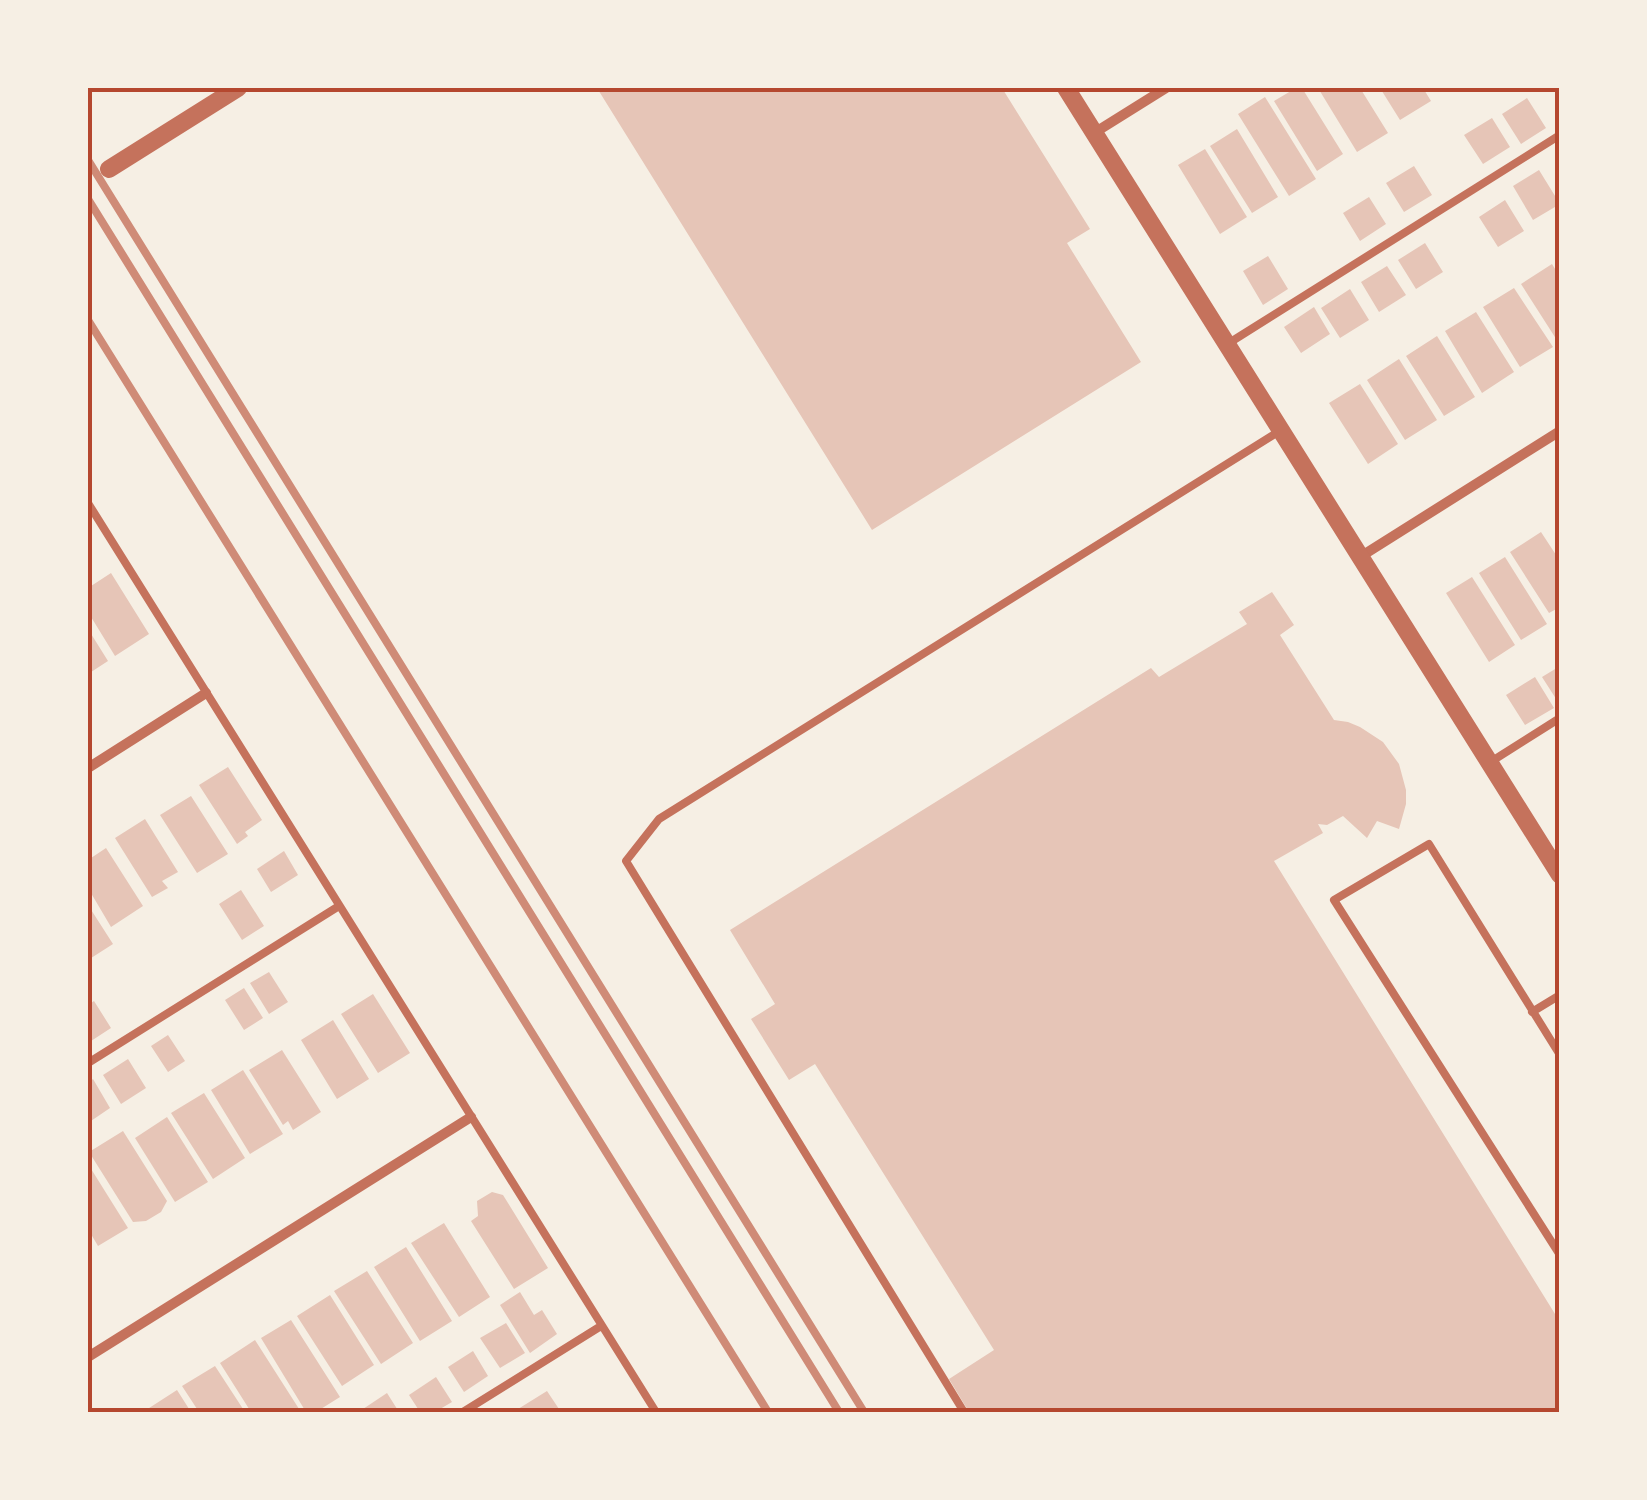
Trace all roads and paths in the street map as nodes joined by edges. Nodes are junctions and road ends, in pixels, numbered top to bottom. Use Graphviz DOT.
graph roads {
  1 [pos="238,88"];
  2 [pos="1066,88"];
  3 [pos="1166,88"];
  4 [pos="1094,133"];
  5 [pos="1560,135"];
  6 [pos="109,169"];
  7 [pos="1226,344"];
  8 [pos="1280,430"];
  9 [pos="1560,431"];
  10 [pos="88,503"];
  11 [pos="1360,557"];
  12 [pos="206,693"];
  13 [pos="1560,718"];
  14 [pos="1489,763"];
  15 [pos="88,768"];
  16 [pos="1560,875"];
  17 [pos="339,906"];
  18 [pos="1560,995"];
  19 [pos="1532,1012"];
  20 [pos="1560,1032"];
  21 [pos="1549,1038"];
  22 [pos="1560,1055"];
  23 [pos="88,1062"];
  24 [pos="471,1116"];
  25 [pos="1560,1255"];
  26 [pos="601,1326"];
  27 [pos="88,1357"];
  28 [pos="463,1412"];
  29 [pos="656,1412"];
  30 [pos="964,1412"];
  1 -- 6 [label="street"];
  2 -- 4 [label="street"];
  3 -- 4 [label="street"];
  4 -- 7 [label="street"];
  5 -- 7 [label="lane"];
  7 -- 8 [label="street"];
  8 -- 11 [label="street"];
  8 -- 30 [label="lane"];
  9 -- 11 [label="street"];
  10 -- 12 [label="lane"];
  11 -- 14 [label="street"];
  12 -- 15 [label="street"];
  12 -- 17 [label="lane"];
  13 -- 14 [label="lane"];
  14 -- 16 [label="street"];
  17 -- 23 [label="lane"];
  17 -- 24 [label="lane"];
  18 -- 19 [label="lane"];
  19 -- 21 [label="lane"];
  19 -- 25 [label="lane"];
  20 -- 21 [label="lane"];
  21 -- 22 [label="lane"];
  24 -- 26 [label="lane"];
  24 -- 27 [label="street"];
  26 -- 28 [label="lane"];
  26 -- 29 [label="lane"];
}
